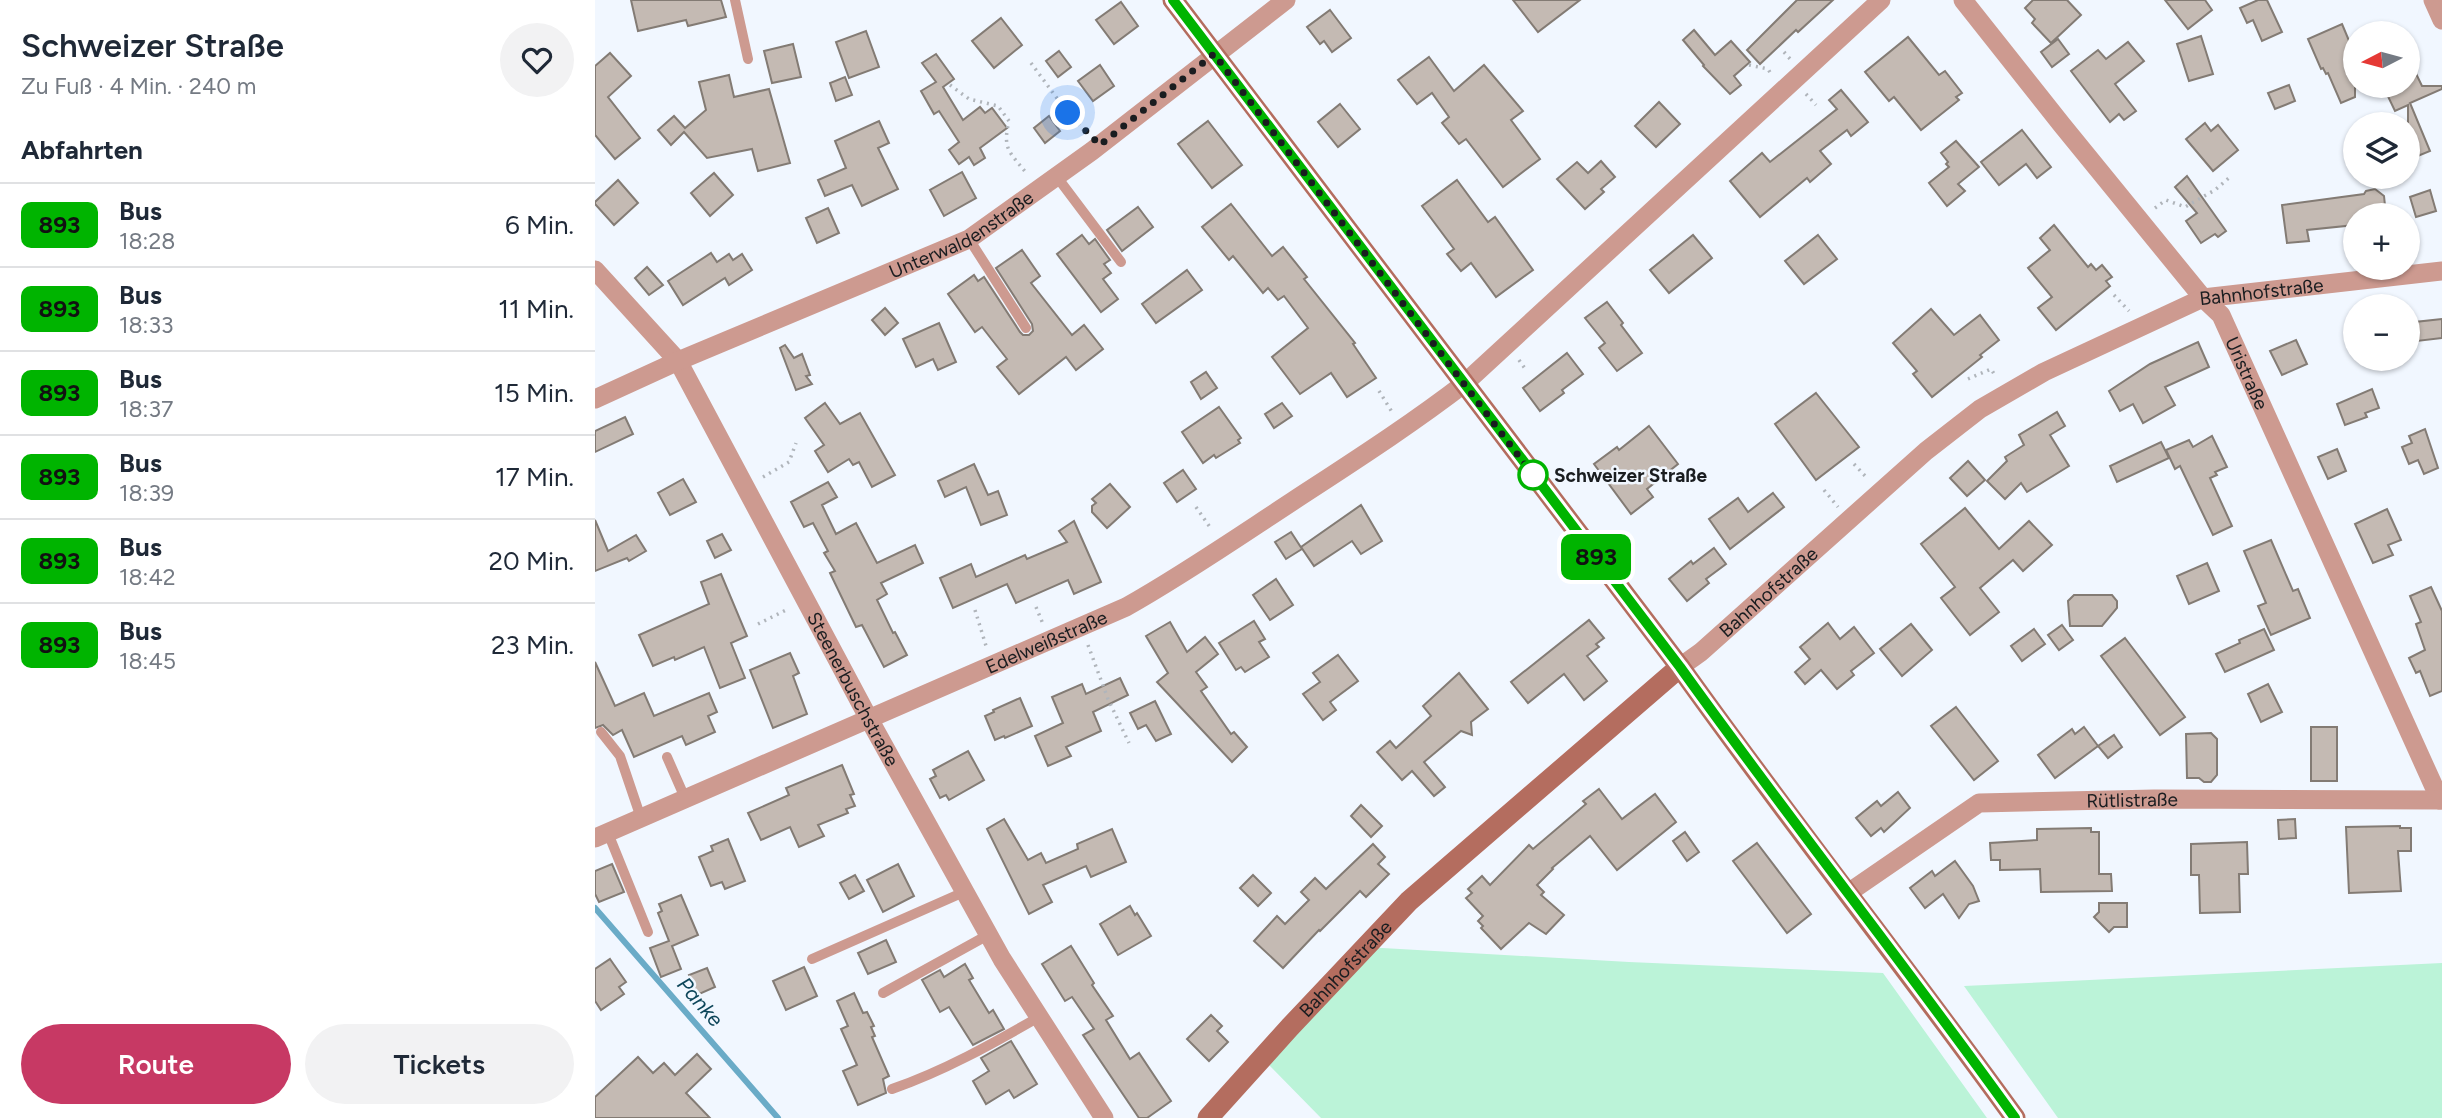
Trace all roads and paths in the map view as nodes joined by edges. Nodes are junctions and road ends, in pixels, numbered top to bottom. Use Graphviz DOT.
graph roads {
  1 [pos="735,0"];
  2 [pos="1173,0"];
  3 [pos="1286,0"];
  4 [pos="1881,0"];
  5 [pos="1963,0"];
  6 [pos="2433,0"];
  7 [pos="2442,20"];
  8 [pos="1214,54"];
  9 [pos="748,59"];
  10 [pos="1031,63"];
  11 [pos="1749,65"];
  12 [pos="950,85"];
  13 [pos="1784,89"];
  14 [pos="1100,145"];
  15 [pos="1057,177"];
  16 [pos="2230,177"];
  17 [pos="1039,190"];
  18 [pos="2140,220"];
  19 [pos="969,239"];
  20 [pos="1121,262"];
  21 [pos="595,270"];
  22 [pos="2442,271"];
  23 [pos="2203,298"];
  24 [pos="1026,328"];
  25 [pos="678,361"];
  26 [pos="1968,379"];
  27 [pos="1465,383"];
  28 [pos="1379,391"];
  29 [pos="2007,394"];
  30 [pos="595,399"];
  31 [pos="1403,428"];
  32 [pos="796,443"];
  33 [pos="745,487"];
  34 [pos="1196,507"];
  35 [pos="1223,547"];
  36 [pos="806,600"];
  37 [pos="975,610"];
  38 [pos="758,624"];
  39 [pos="1081,626"];
  40 [pos="993,663"];
  41 [pos="1680,667"];
  42 [pos="869,719"];
  43 [pos="601,732"];
  44 [pos="1129,743"];
  45 [pos="667,757"];
  46 [pos="685,798"];
  47 [pos="2441,800"];
  48 [pos="641,818"];
  49 [pos="601,836"];
  50 [pos="964,892"];
  51 [pos="1847,893"];
  52 [pos="648,932"];
  53 [pos="988,935"];
  54 [pos="812,960"];
  55 [pos="883,993"];
  56 [pos="1039,1017"];
  57 [pos="893,1089"];
  58 [pos="1104,1118"];
  59 [pos="1208,1118"];
  60 [pos="2015,1118"];
  1 -- 9 [label="lane"];
  2 -- 8 [label="main road"];
  3 -- 8 [label="street, Unterwaldenstraße"];
  4 -- 13 [label="street"];
  5 -- 18 [label="street, Uristraße"];
  6 -- 7 [label="street"];
  8 -- 14 [label="street, Unterwaldenstraße"];
  8 -- 27 [label="main road"];
  10 -- 14 [label="path"];
  11 -- 13 [label="path"];
  12 -- 17 [label="path"];
  13 -- 27 [label="street"];
  14 -- 15 [label="street, Unterwaldenstraße"];
  15 -- 17 [label="street, Unterwaldenstraße"];
  15 -- 20 [label="lane"];
  16 -- 18 [label="path"];
  17 -- 19 [label="street, Unterwaldenstraße"];
  18 -- 23 [label="street, Uristraße"];
  19 -- 24 [label="lane"];
  19 -- 25 [label="street, Unterwaldenstraße"];
  21 -- 25 [label="street, Steenerbuschstraße"];
  22 -- 23 [label="street, Bahnhofstraße"];
  23 -- 29 [label="street, Bahnhofstraße"];
  23 -- 47 [label="street, Uristraße"];
  25 -- 30 [label="street, Unterwaldenstraße"];
  25 -- 33 [label="street, Steenerbuschstraße"];
  26 -- 29 [label="path"];
  27 -- 31 [label="street, Edelweißstraße"];
  27 -- 41 [label="main road"];
  28 -- 31 [label="path"];
  29 -- 41 [label="street, Bahnhofstraße"];
  31 -- 35 [label="street, Edelweißstraße"];
  32 -- 33 [label="path"];
  33 -- 36 [label="street, Steenerbuschstraße"];
  34 -- 35 [label="path"];
  35 -- 39 [label="street, Edelweißstraße"];
  36 -- 38 [label="path"];
  36 -- 42 [label="street, Steenerbuschstraße"];
  37 -- 40 [label="path"];
  39 -- 40 [label="street, Edelweißstraße"];
  39 -- 44 [label="path"];
  40 -- 42 [label="street, Edelweißstraße"];
  41 -- 51 [label="main road"];
  41 -- 59 [label="main road, Bahnhofstraße"];
  42 -- 46 [label="street, Edelweißstraße"];
  42 -- 50 [label="street, Steenerbuschstraße"];
  43 -- 48 [label="lane"];
  45 -- 46 [label="lane"];
  46 -- 48 [label="street, Edelweißstraße"];
  47 -- 51 [label="street, Rütlistraße"];
  48 -- 49 [label="street, Edelweißstraße"];
  49 -- 52 [label="lane"];
  50 -- 53 [label="street, Steenerbuschstraße"];
  50 -- 54 [label="lane"];
  51 -- 60 [label="main road"];
  53 -- 55 [label="lane"];
  53 -- 56 [label="street, Steenerbuschstraße"];
  56 -- 57 [label="lane"];
  56 -- 58 [label="street, Steenerbuschstraße"];
}
